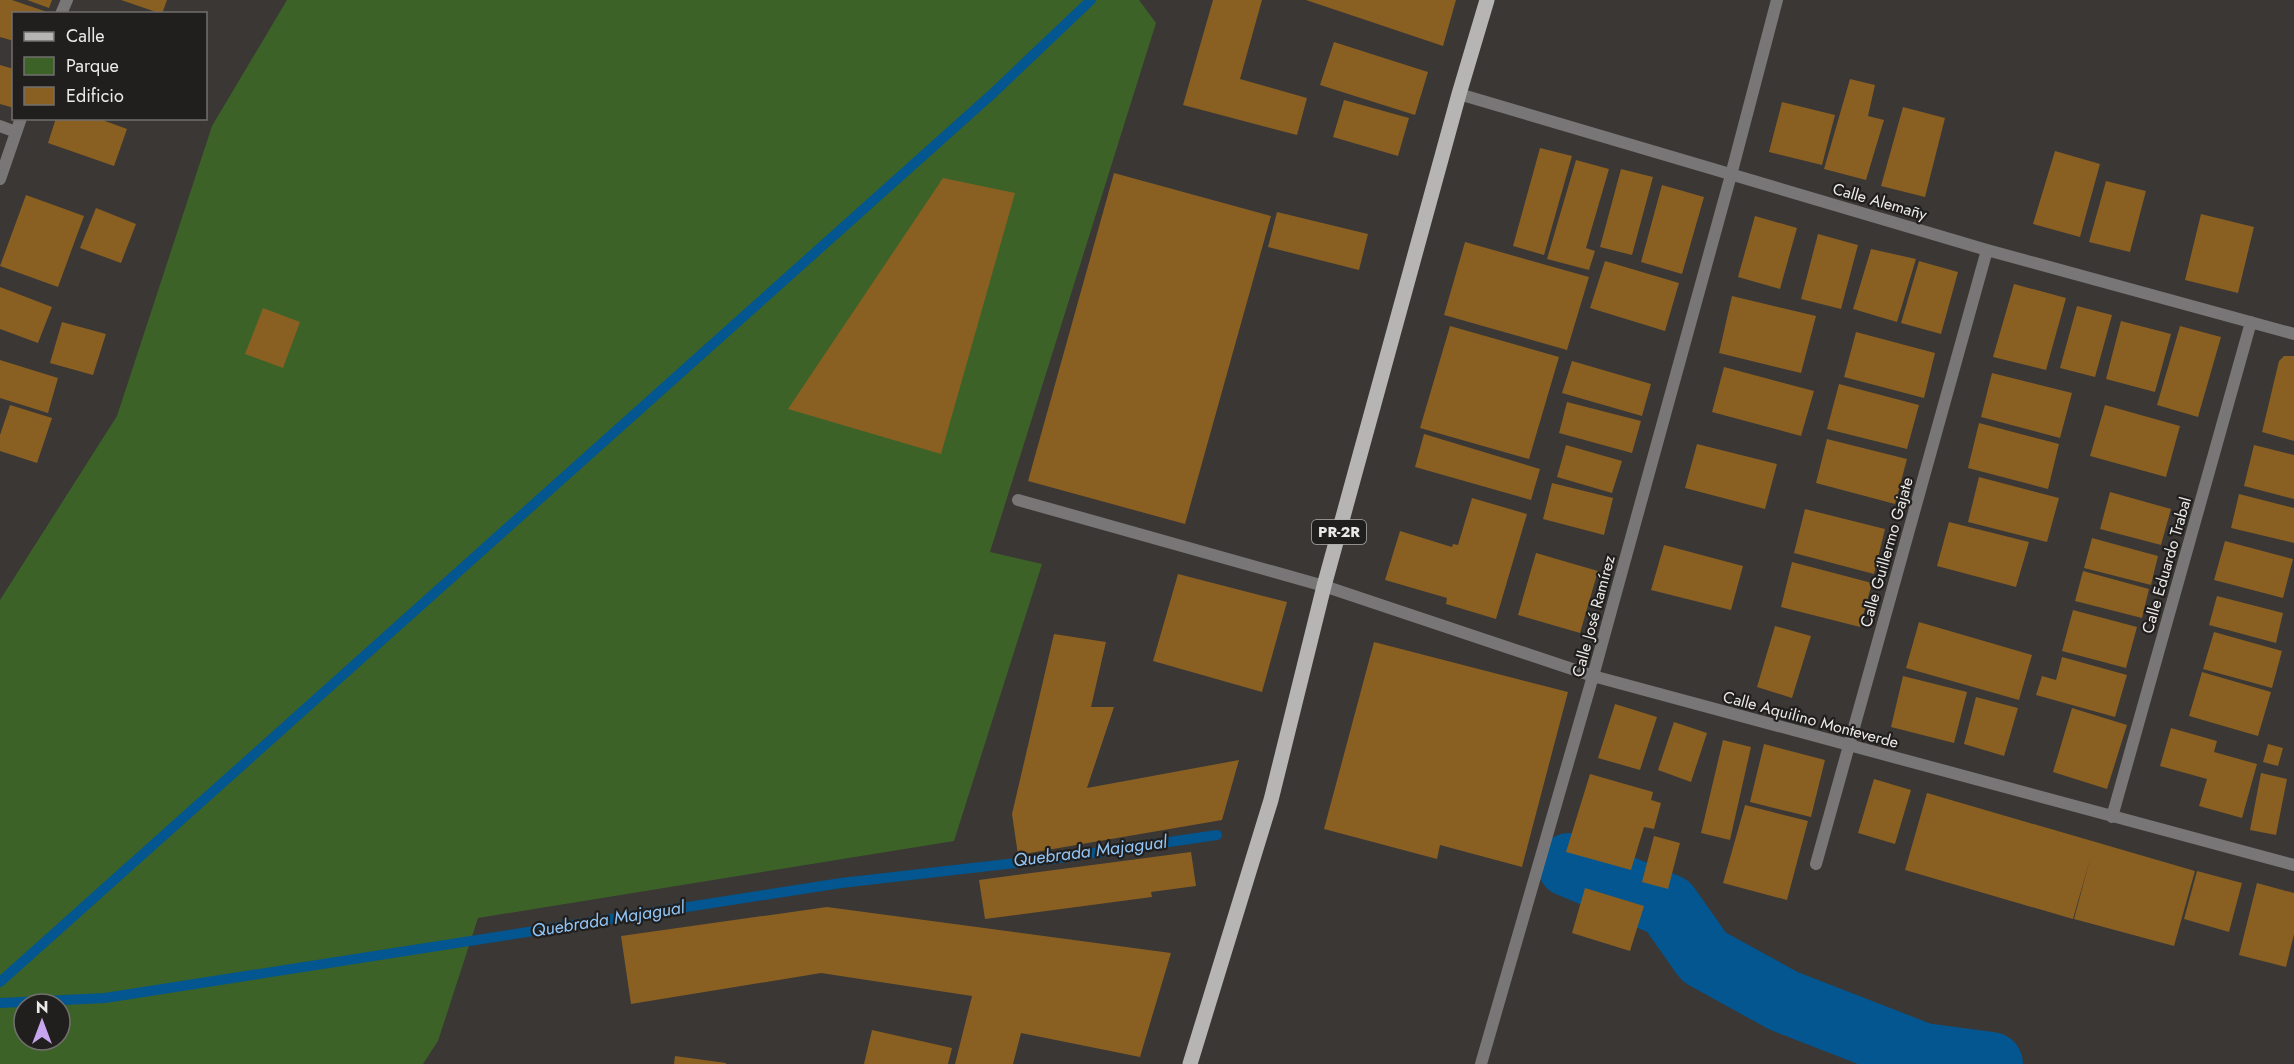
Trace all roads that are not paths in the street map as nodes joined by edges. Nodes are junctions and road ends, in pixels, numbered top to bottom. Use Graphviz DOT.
graph roads {
  1 [pos="1487,0"];
  2 [pos="1777,0"];
  3 [pos="1459,94"];
  4 [pos="20,120"];
  5 [pos="0,126"];
  6 [pos="16,132"];
  7 [pos="1731,175"];
  8 [pos="0,179"];
  9 [pos="1987,250"];
  10 [pos="2251,322"];
  11 [pos="2294,334"];
  12 [pos="1018,500"];
  13 [pos="1324,586"];
  14 [pos="1593,676"];
  15 [pos="1849,746"];
  16 [pos="2112,817"];
  17 [pos="1816,864"];
  18 [pos="2294,865"];
  19 [pos="1190,1064"];
  20 [pos="1481,1064"];
  1 -- 3 [label="main road, PR-2R"];
  2 -- 7 [label="street, Calle José Ramírez"];
  3 -- 7 [label="street, Calle Alemañy"];
  3 -- 13 [label="main road, PR-2R"];
  4 -- 6 [label="street"];
  5 -- 6 [label="street"];
  6 -- 8 [label="street"];
  7 -- 9 [label="street, Calle Alemañy"];
  7 -- 14 [label="street, Calle José Ramírez"];
  9 -- 10 [label="street, Calle Alemañy"];
  9 -- 15 [label="street, Calle Guillermo Gajate"];
  10 -- 11 [label="street, Calle Alemañy"];
  10 -- 16 [label="street, Calle Eduardo Trabal"];
  12 -- 13 [label="street, Calle Aquilino Monteverde"];
  13 -- 14 [label="street, Calle Aquilino Monteverde"];
  13 -- 19 [label="main road, PR-2R"];
  14 -- 15 [label="street, Calle Aquilino Monteverde"];
  14 -- 20 [label="street, Calle José Ramírez"];
  15 -- 16 [label="street, Calle Aquilino Monteverde"];
  15 -- 17 [label="street, Calle Guillermo Gajate"];
  16 -- 18 [label="street, Calle Aquilino Monteverde"];
}
